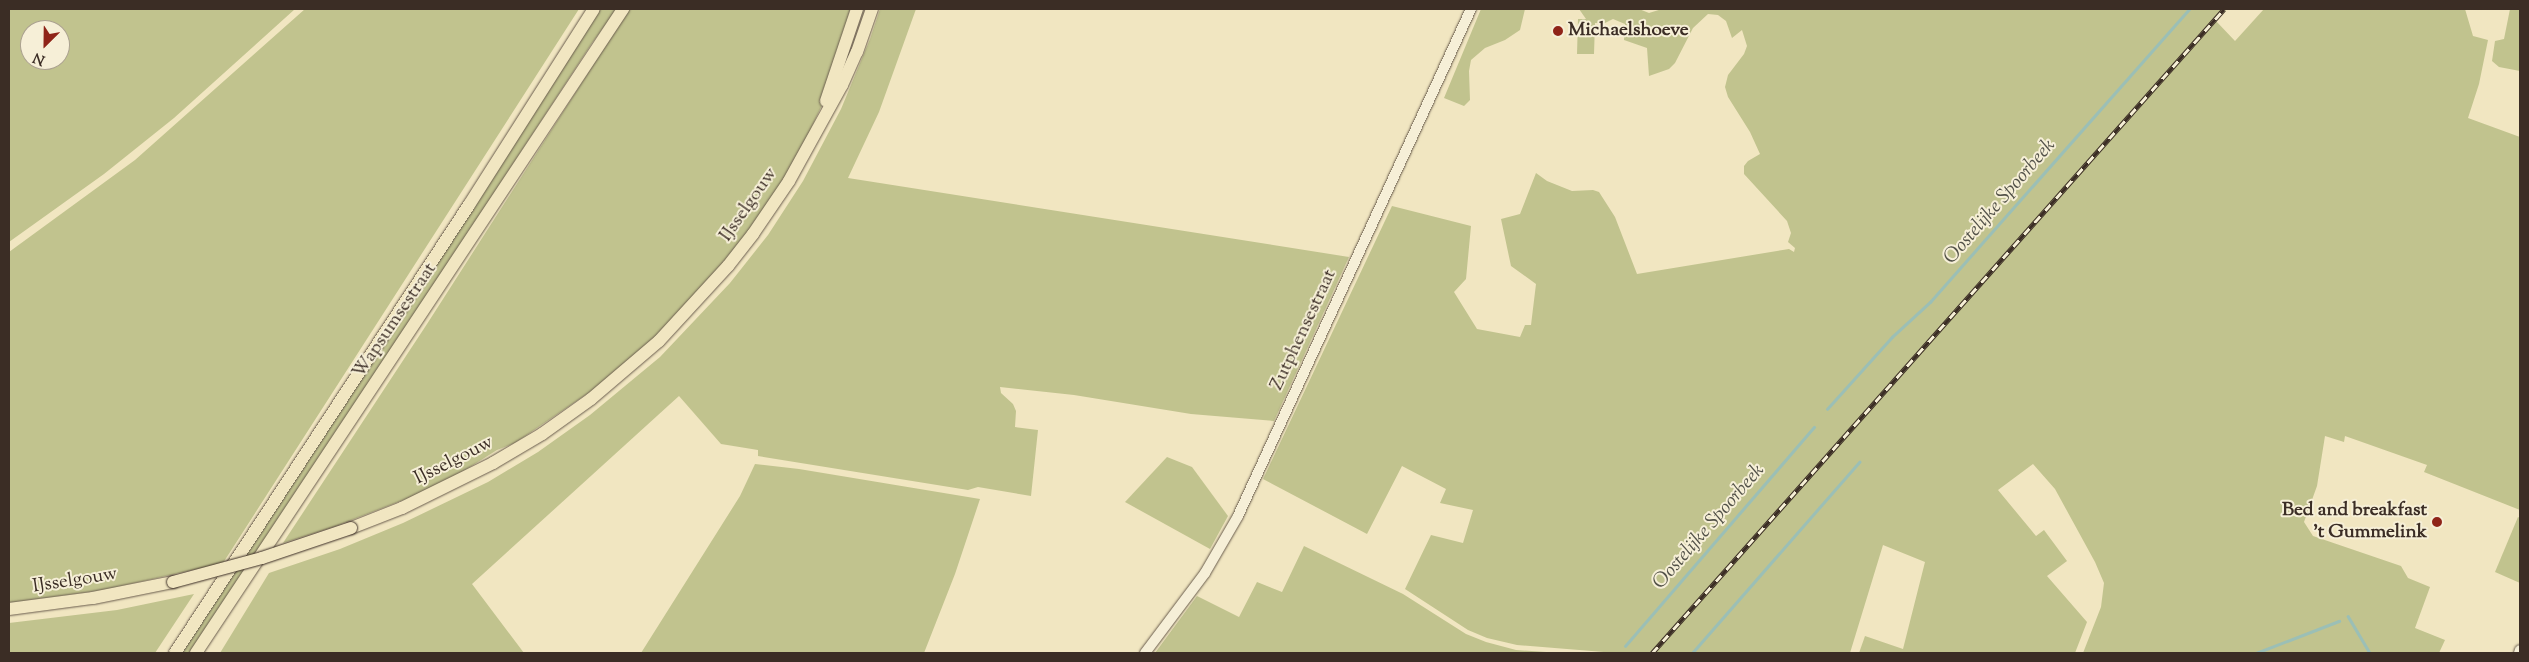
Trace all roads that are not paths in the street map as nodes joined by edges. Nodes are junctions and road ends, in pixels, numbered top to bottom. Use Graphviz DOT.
graph roads {
  1 [pos="594,9"];
  2 [pos="623,9"];
  3 [pos="857,9"];
  4 [pos="872,9"];
  5 [pos="1471,9"];
  6 [pos="803,157"];
  7 [pos="9,609"];
  8 [pos="175,653"];
  9 [pos="196,653"];
  10 [pos="1145,653"];
  1 -- 8 [label="main road, Wapsumsestraat"];
  2 -- 9 [label="main road, Wapsumsestraat"];
  3 -- 6 [label="main road, IJsselgouw"];
  4 -- 6 [label="main road, IJsselgouw"];
  5 -- 10 [label="street, Zutphensestraat"];
  6 -- 7 [label="main road, IJsselgouw, bridge"];
}
